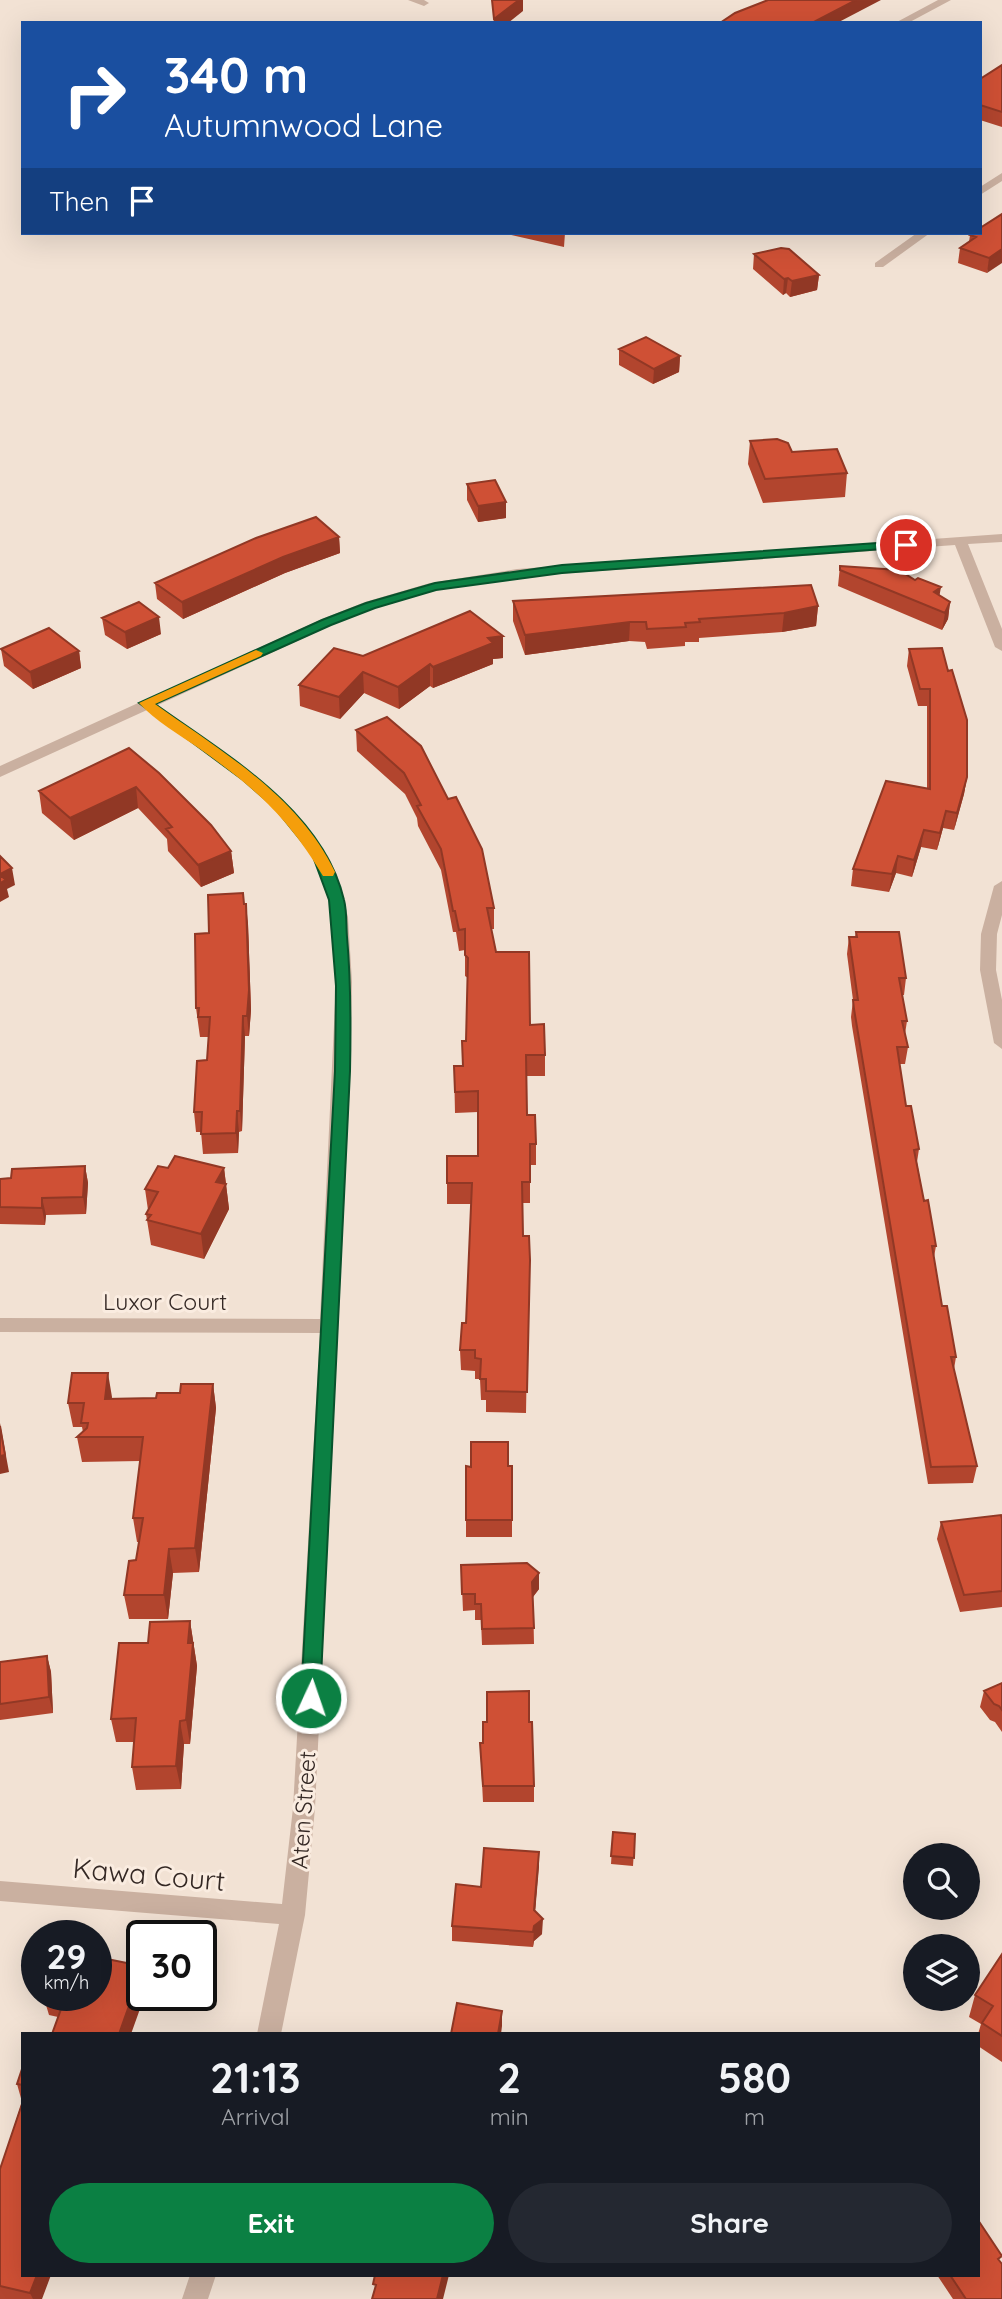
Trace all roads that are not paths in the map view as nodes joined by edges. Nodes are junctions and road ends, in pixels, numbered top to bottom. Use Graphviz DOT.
graph roads {
  1 [pos="946,0"];
  2 [pos="904,21"];
  3 [pos="1002,176"];
  4 [pos="982,191"];
  5 [pos="921,235"];
  6 [pos="879,265"];
  7 [pos="1002,538"];
  8 [pos="960,542"];
  9 [pos="1002,647"];
  10 [pos="146,703"];
  11 [pos="0,772"];
  12 [pos="1002,886"];
  13 [pos="1002,1043"];
  14 [pos="0,1325"];
  15 [pos="330,1326"];
  16 [pos="0,1891"];
  17 [pos="294,1915"];
  18 [pos="270,2032"];
  19 [pos="202,2277"];
  20 [pos="195,2299"];
  1 -- 2 [label="street"];
  3 -- 4 [label="street"];
  5 -- 6 [label="street"];
  7 -- 8 [label="street"];
  8 -- 9 [label="street"];
  8 -- 10 [label="street"];
  10 -- 11 [label="street"];
  10 -- 15 [label="street, Aten Street"];
  12 -- 13 [label="street"];
  14 -- 15 [label="street, Luxor Court"];
  15 -- 17 [label="street, Aten Street"];
  16 -- 17 [label="street, Kawa Court"];
  17 -- 18 [label="street, Aten Street"];
  19 -- 20 [label="street"];
}
